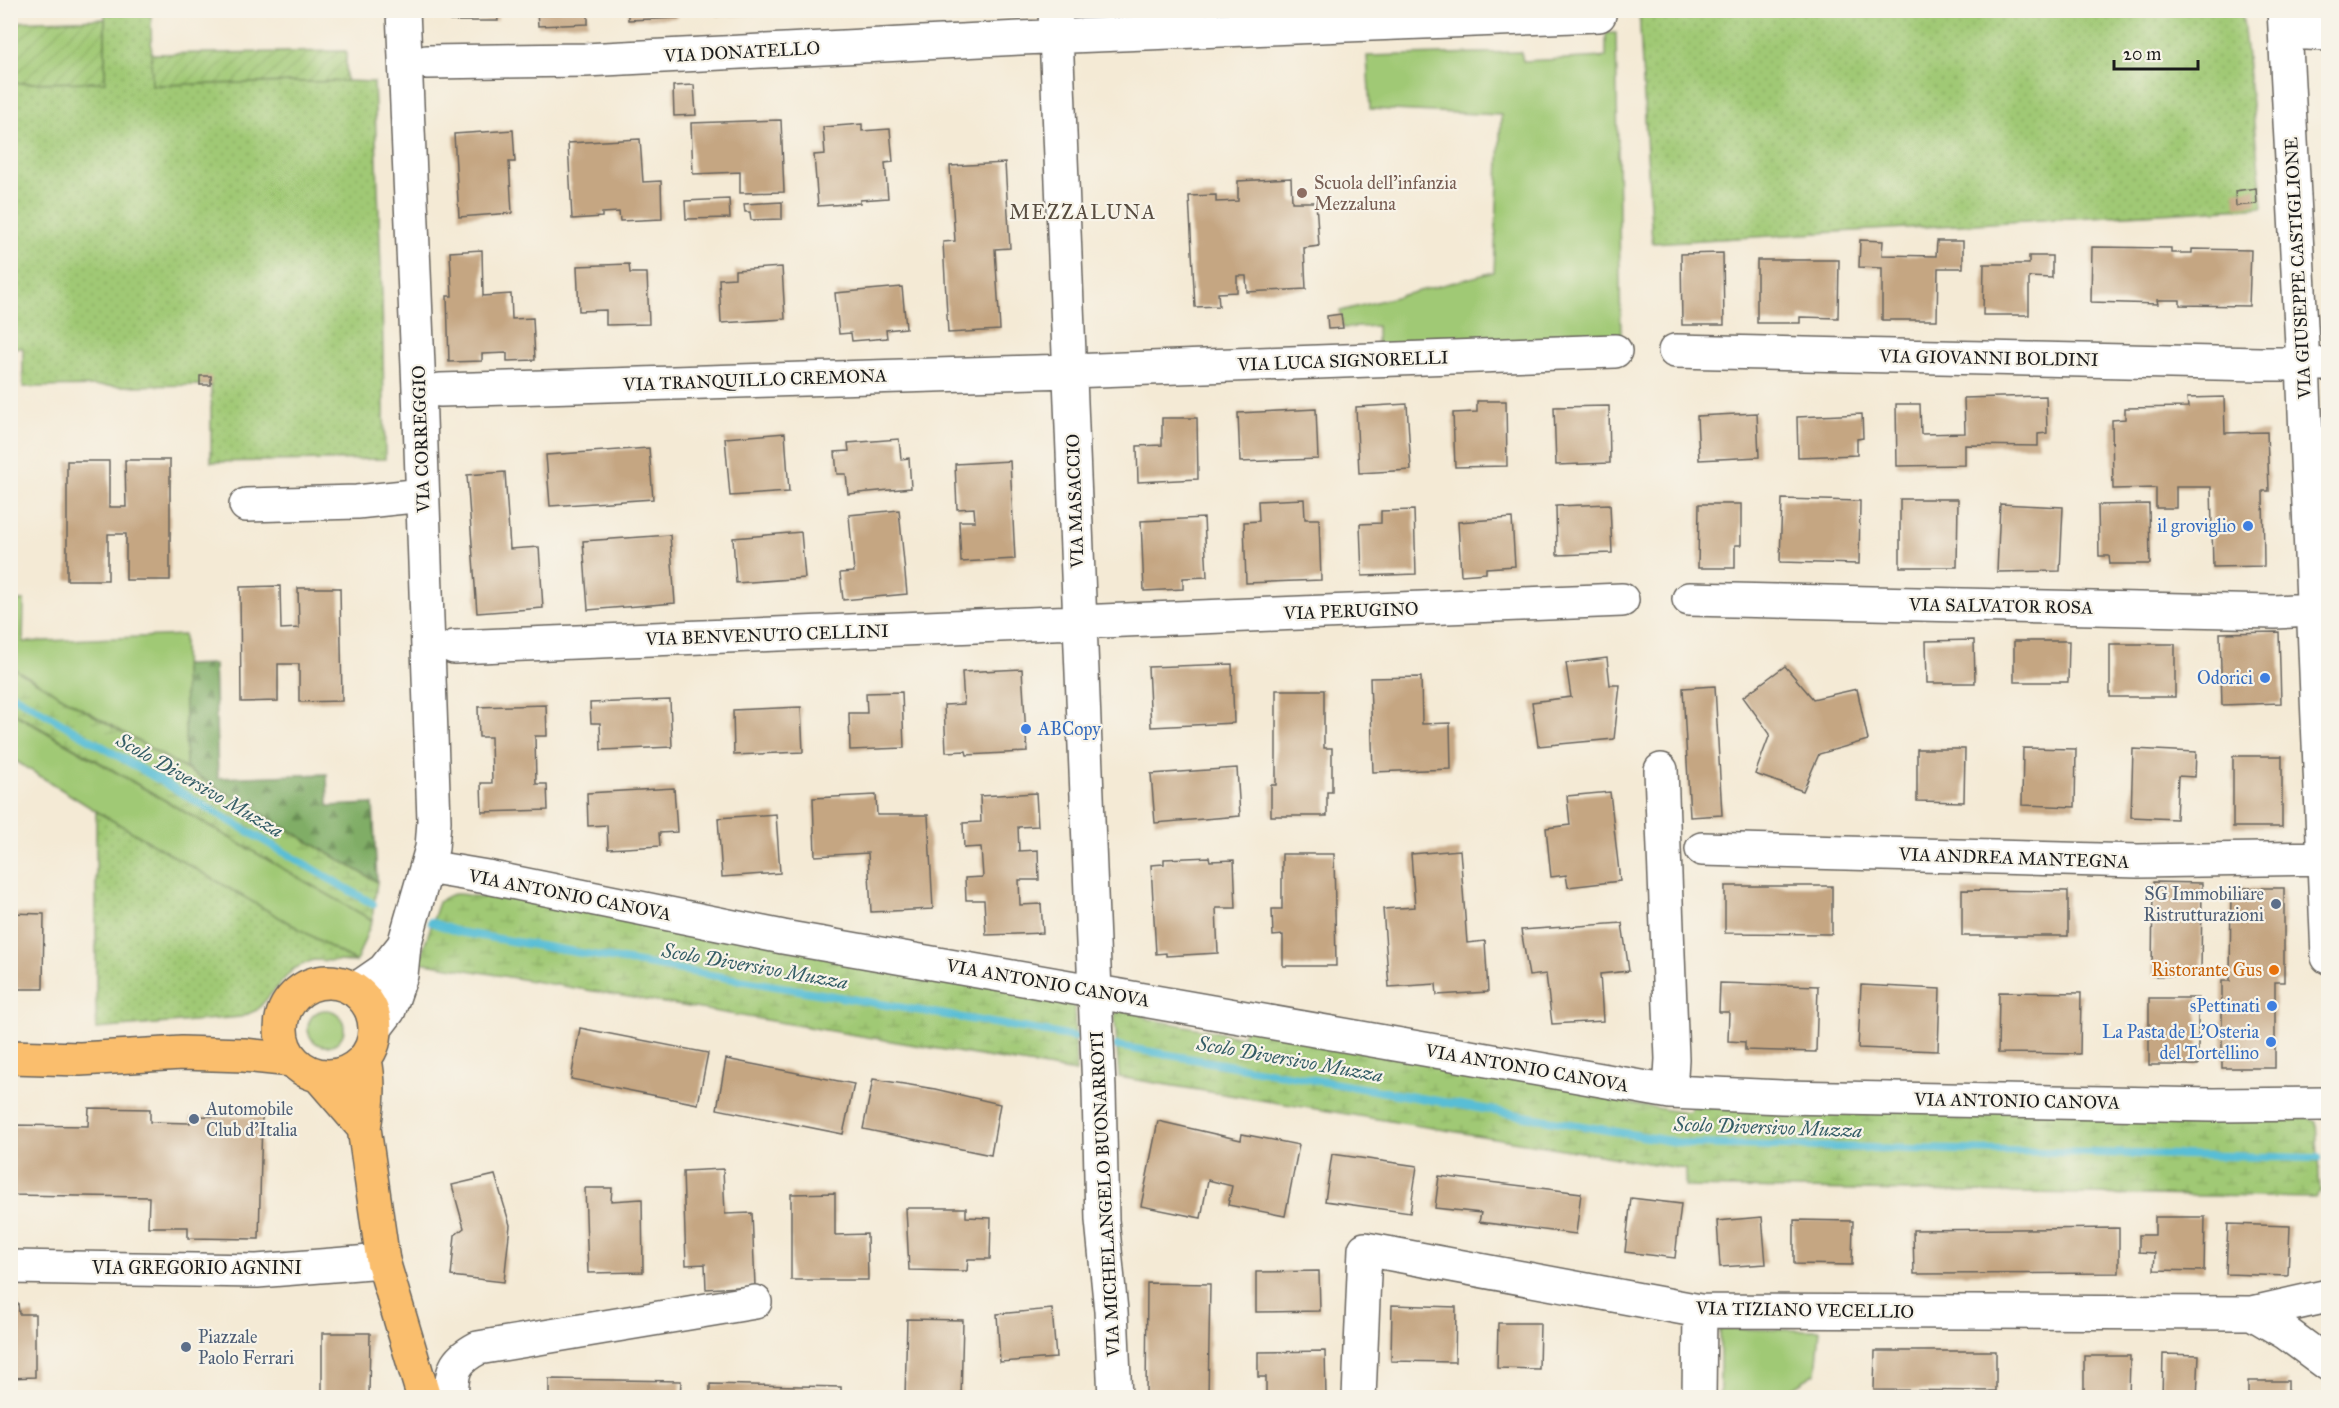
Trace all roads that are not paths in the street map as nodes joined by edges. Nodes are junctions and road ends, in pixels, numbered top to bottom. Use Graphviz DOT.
graph roads {
  1 [pos="403,10"];
  2 [pos="1599,15"];
  3 [pos="2285,21"];
  4 [pos="1055,24"];
  5 [pos="2328,34"];
  6 [pos="428,62"];
  7 [pos="1615,351"];
  8 [pos="1675,351"];
  9 [pos="2316,364"];
  10 [pos="1070,371"];
  11 [pos="440,390"];
  12 [pos="423,495"];
  13 [pos="246,505"];
  14 [pos="1689,599"];
  15 [pos="1622,600"];
  16 [pos="2321,610"];
  17 [pos="1080,622"];
  18 [pos="454,647"];
  19 [pos="1661,770"];
  20 [pos="1702,849"];
  21 [pos="2327,858"];
  22 [pos="427,867"];
  23 [pos="404,945"];
  24 [pos="2328,957"];
  25 [pos="355,990"];
  26 [pos="1095,991"];
  27 [pos="281,1021"];
  28 [pos="376,1027"];
  29 [pos="182,1053"];
  30 [pos="10,1058"];
  31 [pos="365,1060"];
  32 [pos="305,1068"];
  33 [pos="1670,1092"];
  34 [pos="2328,1104"];
  35 [pos="364,1128"];
  36 [pos="383,1261"];
  37 [pos="10,1267"];
  38 [pos="2328,1296"];
  39 [pos="755,1302"];
  40 [pos="1700,1311"];
  41 [pos="2252,1312"];
  42 [pos="2286,1333"];
  43 [pos="2328,1334"];
  44 [pos="2328,1364"];
  45 [pos="424,1398"];
  46 [pos="451,1398"];
  47 [pos="1114,1398"];
  48 [pos="1359,1398"];
  49 [pos="1699,1398"];
  1 -- 12 [label="street, VIA CORREGGIO"];
  2 -- 4 [label="street, VIA DONATELLO"];
  3 -- 5 [label="street"];
  3 -- 9 [label="street, VIA GIUSEPPE CASTIGLIONE"];
  4 -- 6 [label="street, VIA DONATELLO"];
  4 -- 10 [label="street, VIA MASACCIO"];
  7 -- 10 [label="street, VIA LUCA SIGNORELLI"];
  8 -- 9 [label="street, VIA GIOVANNI BOLDINI"];
  9 -- 16 [label="street, VIA GIUSEPPE CASTIGLIONE"];
  10 -- 11 [label="street, VIA TRANQUILLO CREMONA"];
  10 -- 17 [label="street, VIA MASACCIO"];
  12 -- 13 [label="street"];
  12 -- 22 [label="street, VIA CORREGGIO"];
  14 -- 16 [label="street, VIA SALVATOR ROSA"];
  15 -- 17 [label="street, VIA PERUGINO"];
  16 -- 21 [label="street, VIA GIUSEPPE CASTIGLIONE"];
  17 -- 18 [label="street, VIA BENVENUTO CELLINI"];
  17 -- 26 [label="street, VIA MASACCIO"];
  19 -- 33 [label="street"];
  20 -- 21 [label="street, VIA ANDREA MANTEGNA"];
  21 -- 24 [label="street, VIA GIUSEPPE CASTIGLIONE"];
  22 -- 23 [label="street, VIA CORREGGIO"];
  22 -- 26 [label="street, VIA ANTONIO CANOVA"];
  23 -- 25 [label="street"];
  23 -- 28 [label="street"];
  25 -- 27 [label="main road"];
  25 -- 28 [label="main road"];
  26 -- 33 [label="street, VIA ANTONIO CANOVA"];
  26 -- 47 [label="street, VIA MICHELANGELO BUONARROTI"];
  27 -- 29 [label="main road"];
  27 -- 32 [label="main road"];
  28 -- 31 [label="main road"];
  29 -- 30 [label="main road"];
  29 -- 32 [label="main road"];
  31 -- 32 [label="main road"];
  31 -- 35 [label="main road"];
  32 -- 35 [label="main road"];
  33 -- 34 [label="street, VIA ANTONIO CANOVA"];
  35 -- 36 [label="main road"];
  36 -- 37 [label="street, VIA GREGORIO AGNINI"];
  36 -- 45 [label="main road"];
  38 -- 41 [label="street, VIA TIZIANO VECELLIO"];
  39 -- 46 [label="street"];
  40 -- 41 [label="street, VIA TIZIANO VECELLIO"];
  40 -- 48 [label="street, VIA TIZIANO VECELLIO"];
  40 -- 49 [label="street"];
  41 -- 42 [label="street"];
  42 -- 43 [label="street"];
  42 -- 44 [label="street"];
}
